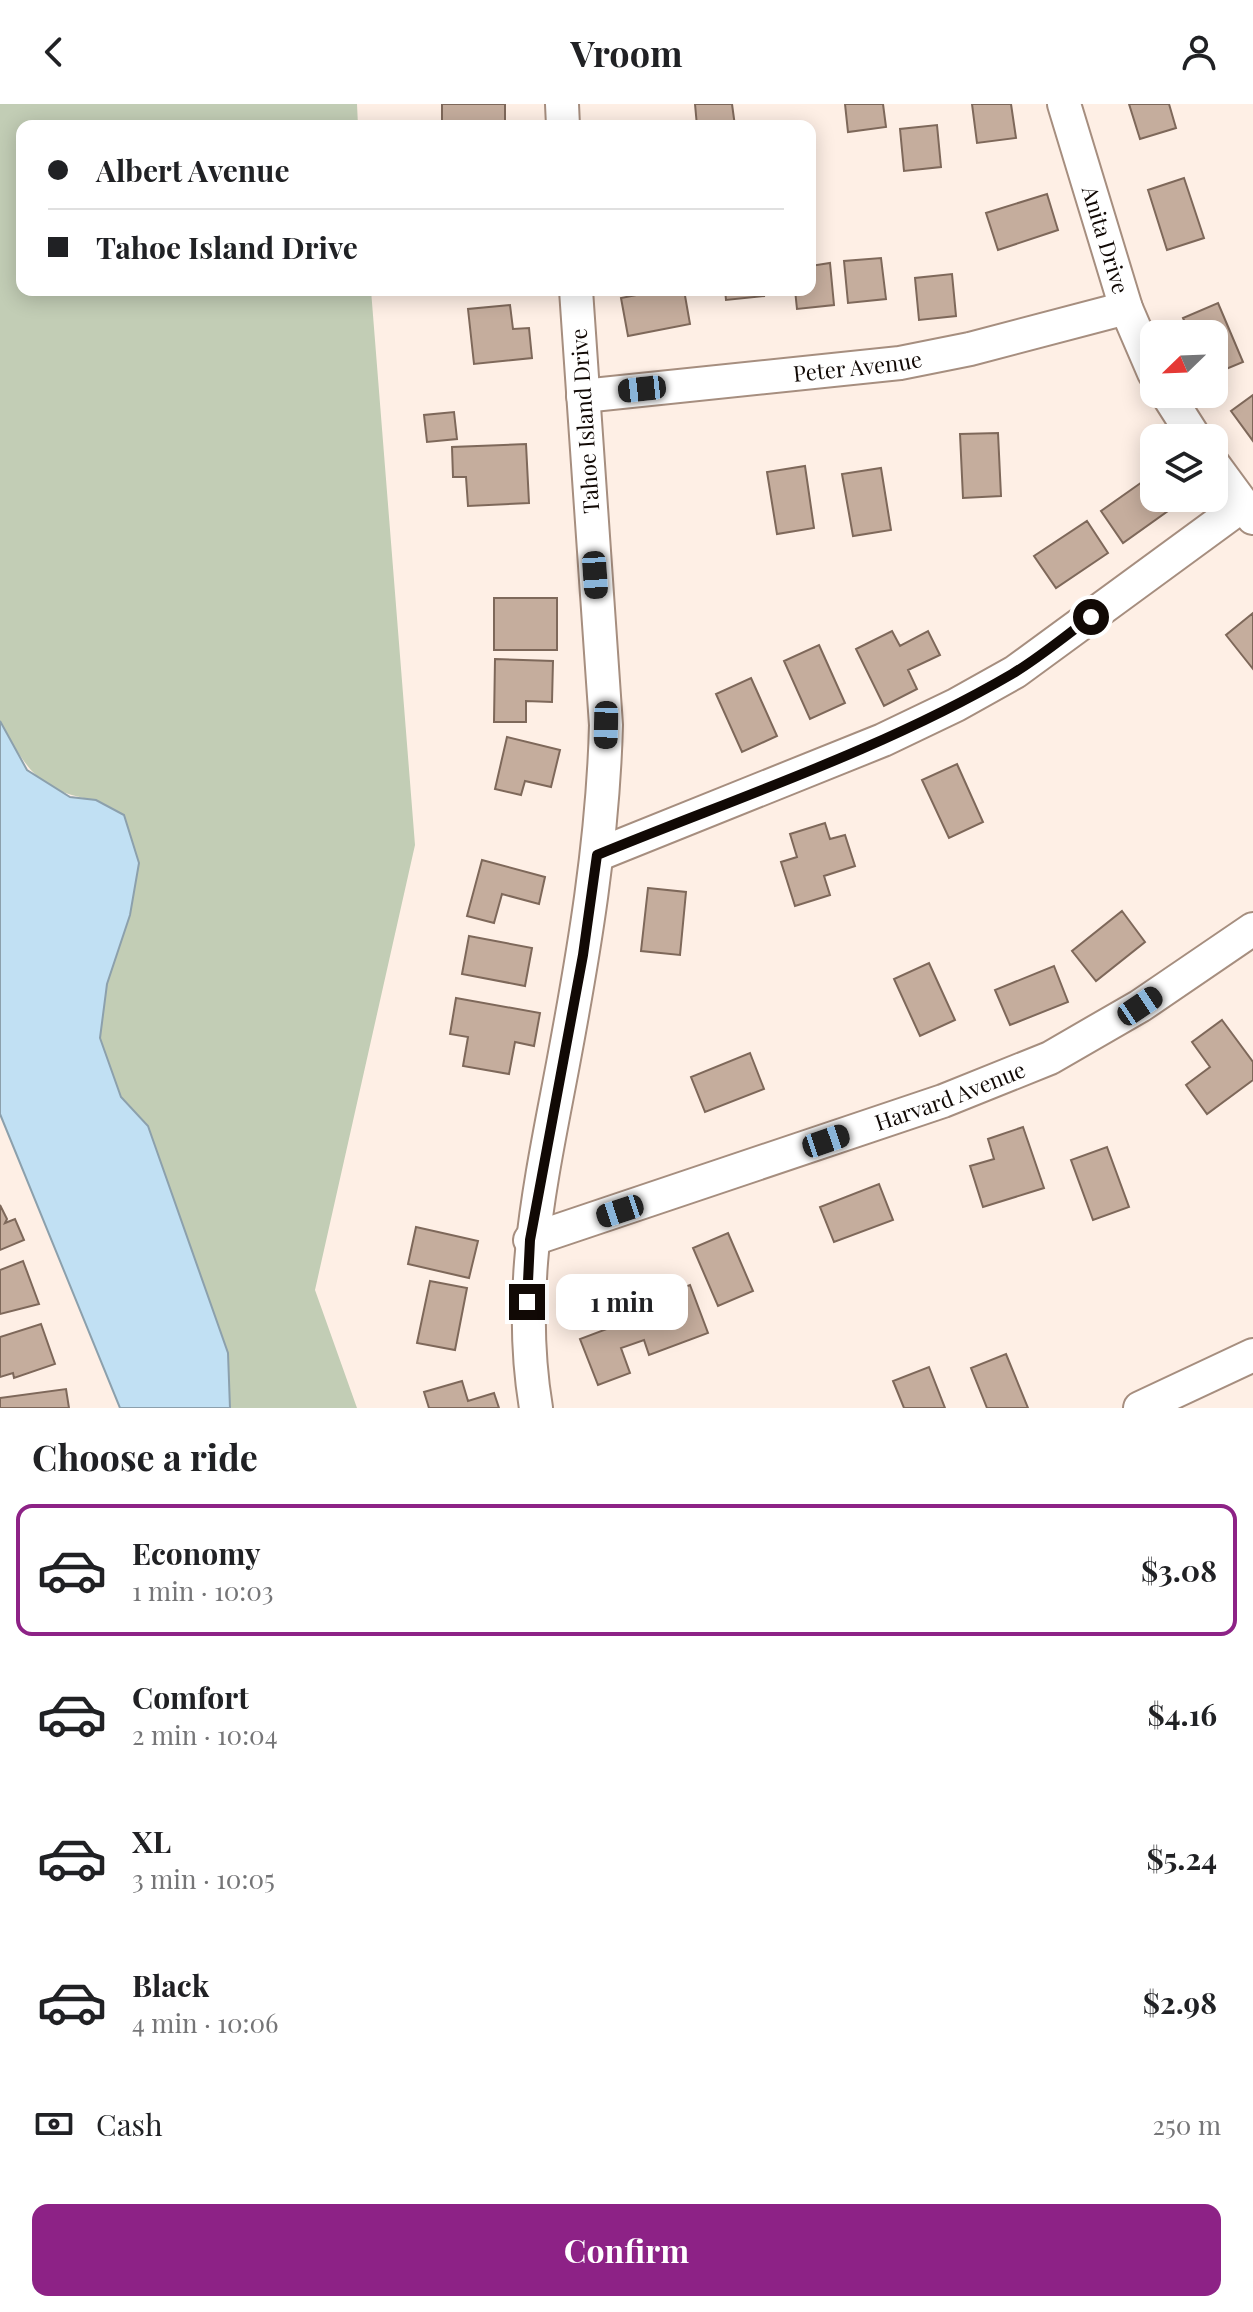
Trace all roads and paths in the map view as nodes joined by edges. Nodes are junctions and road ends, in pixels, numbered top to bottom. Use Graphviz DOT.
graph roads {
  1 [pos="1064,104"];
  2 [pos="576,296"];
  3 [pos="1126,308"];
  4 [pos="1140,340"];
  5 [pos="583,396"];
  6 [pos="1228,484"];
  7 [pos="1248,512"];
  8 [pos="597,855"];
  9 [pos="1253,929"];
  10 [pos="530,1240"];
  11 [pos="1253,1355"];
  12 [pos="536,1408"];
  13 [pos="1140,1408"];
  1 -- 3 [label="street, Anita Drive"];
  2 -- 5 [label="street, Tahoe Island Drive"];
  3 -- 4 [label="street, Anita Drive"];
  3 -- 5 [label="street, Peter Avenue"];
  5 -- 8 [label="street, Tahoe Island Drive"];
  6 -- 7 [label="street"];
  7 -- 8 [label="street"];
  8 -- 10 [label="street, Tahoe Island Drive"];
  9 -- 10 [label="street, Harvard Avenue"];
  10 -- 12 [label="street, Tahoe Island Drive"];
  11 -- 13 [label="street"];
}
